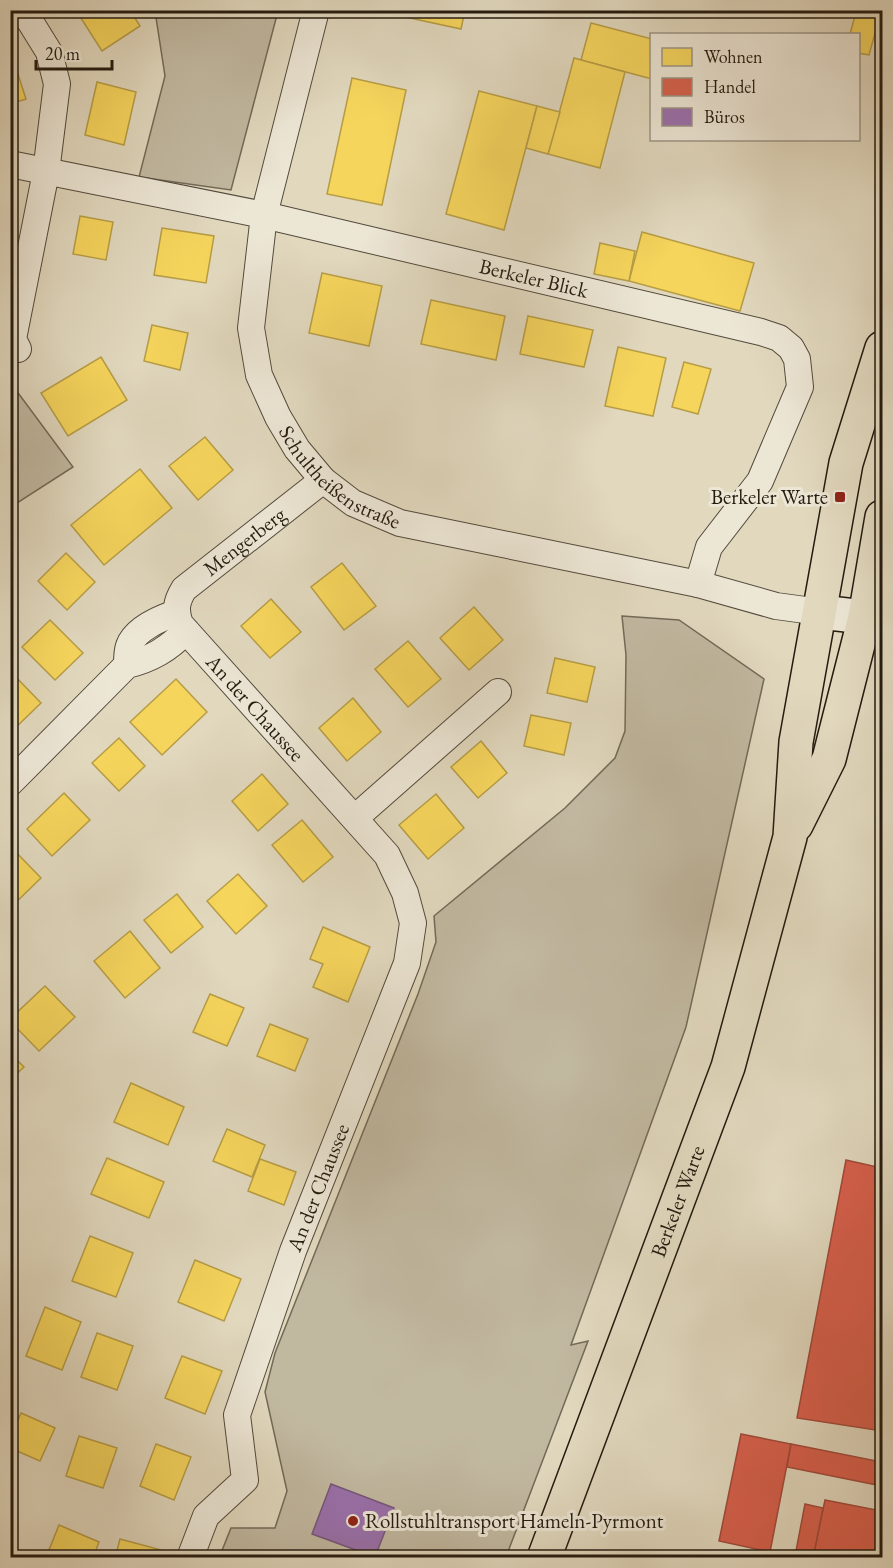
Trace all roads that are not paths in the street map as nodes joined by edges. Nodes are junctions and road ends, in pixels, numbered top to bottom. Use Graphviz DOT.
graph roads {
  1 [pos="23,10"];
  2 [pos="316,10"];
  3 [pos="10,164"];
  4 [pos="46,172"];
  5 [pos="264,215"];
  6 [pos="882,348"];
  7 [pos="18,349"];
  8 [pos="323,480"];
  9 [pos="882,517"];
  10 [pos="698,584"];
  11 [pos="820,612"];
  12 [pos="874,618"];
  13 [pos="180,623"];
  14 [pos="498,692"];
  15 [pos="10,783"];
  16 [pos="355,818"];
  17 [pos="789,837"];
  18 [pos="190,1557"];
  19 [pos="544,1557"];
  1 -- 4 [label="street"];
  2 -- 5 [label="street, Schultheißenstraße"];
  3 -- 4 [label="street, Berkeler Blick"];
  4 -- 5 [label="street, Berkeler Blick"];
  4 -- 7 [label="street"];
  5 -- 8 [label="street, Schultheißenstraße"];
  5 -- 10 [label="street, Berkeler Blick"];
  6 -- 11 [label="main road, Berkeler Warte"];
  8 -- 10 [label="street, Schultheißenstraße"];
  8 -- 13 [label="street, Mengerberg"];
  9 -- 12 [label="main road, Berkeler Warte"];
  10 -- 11 [label="street, Schultheißenstraße"];
  11 -- 12 [label="street"];
  11 -- 17 [label="main road, Berkeler Warte"];
  12 -- 17 [label="main road, Berkeler Warte"];
  13 -- 15 [label="street"];
  13 -- 16 [label="street, An der Chaussee"];
  14 -- 16 [label="street"];
  16 -- 18 [label="street, An der Chaussee"];
  17 -- 19 [label="main road, Berkeler Warte"];
}
